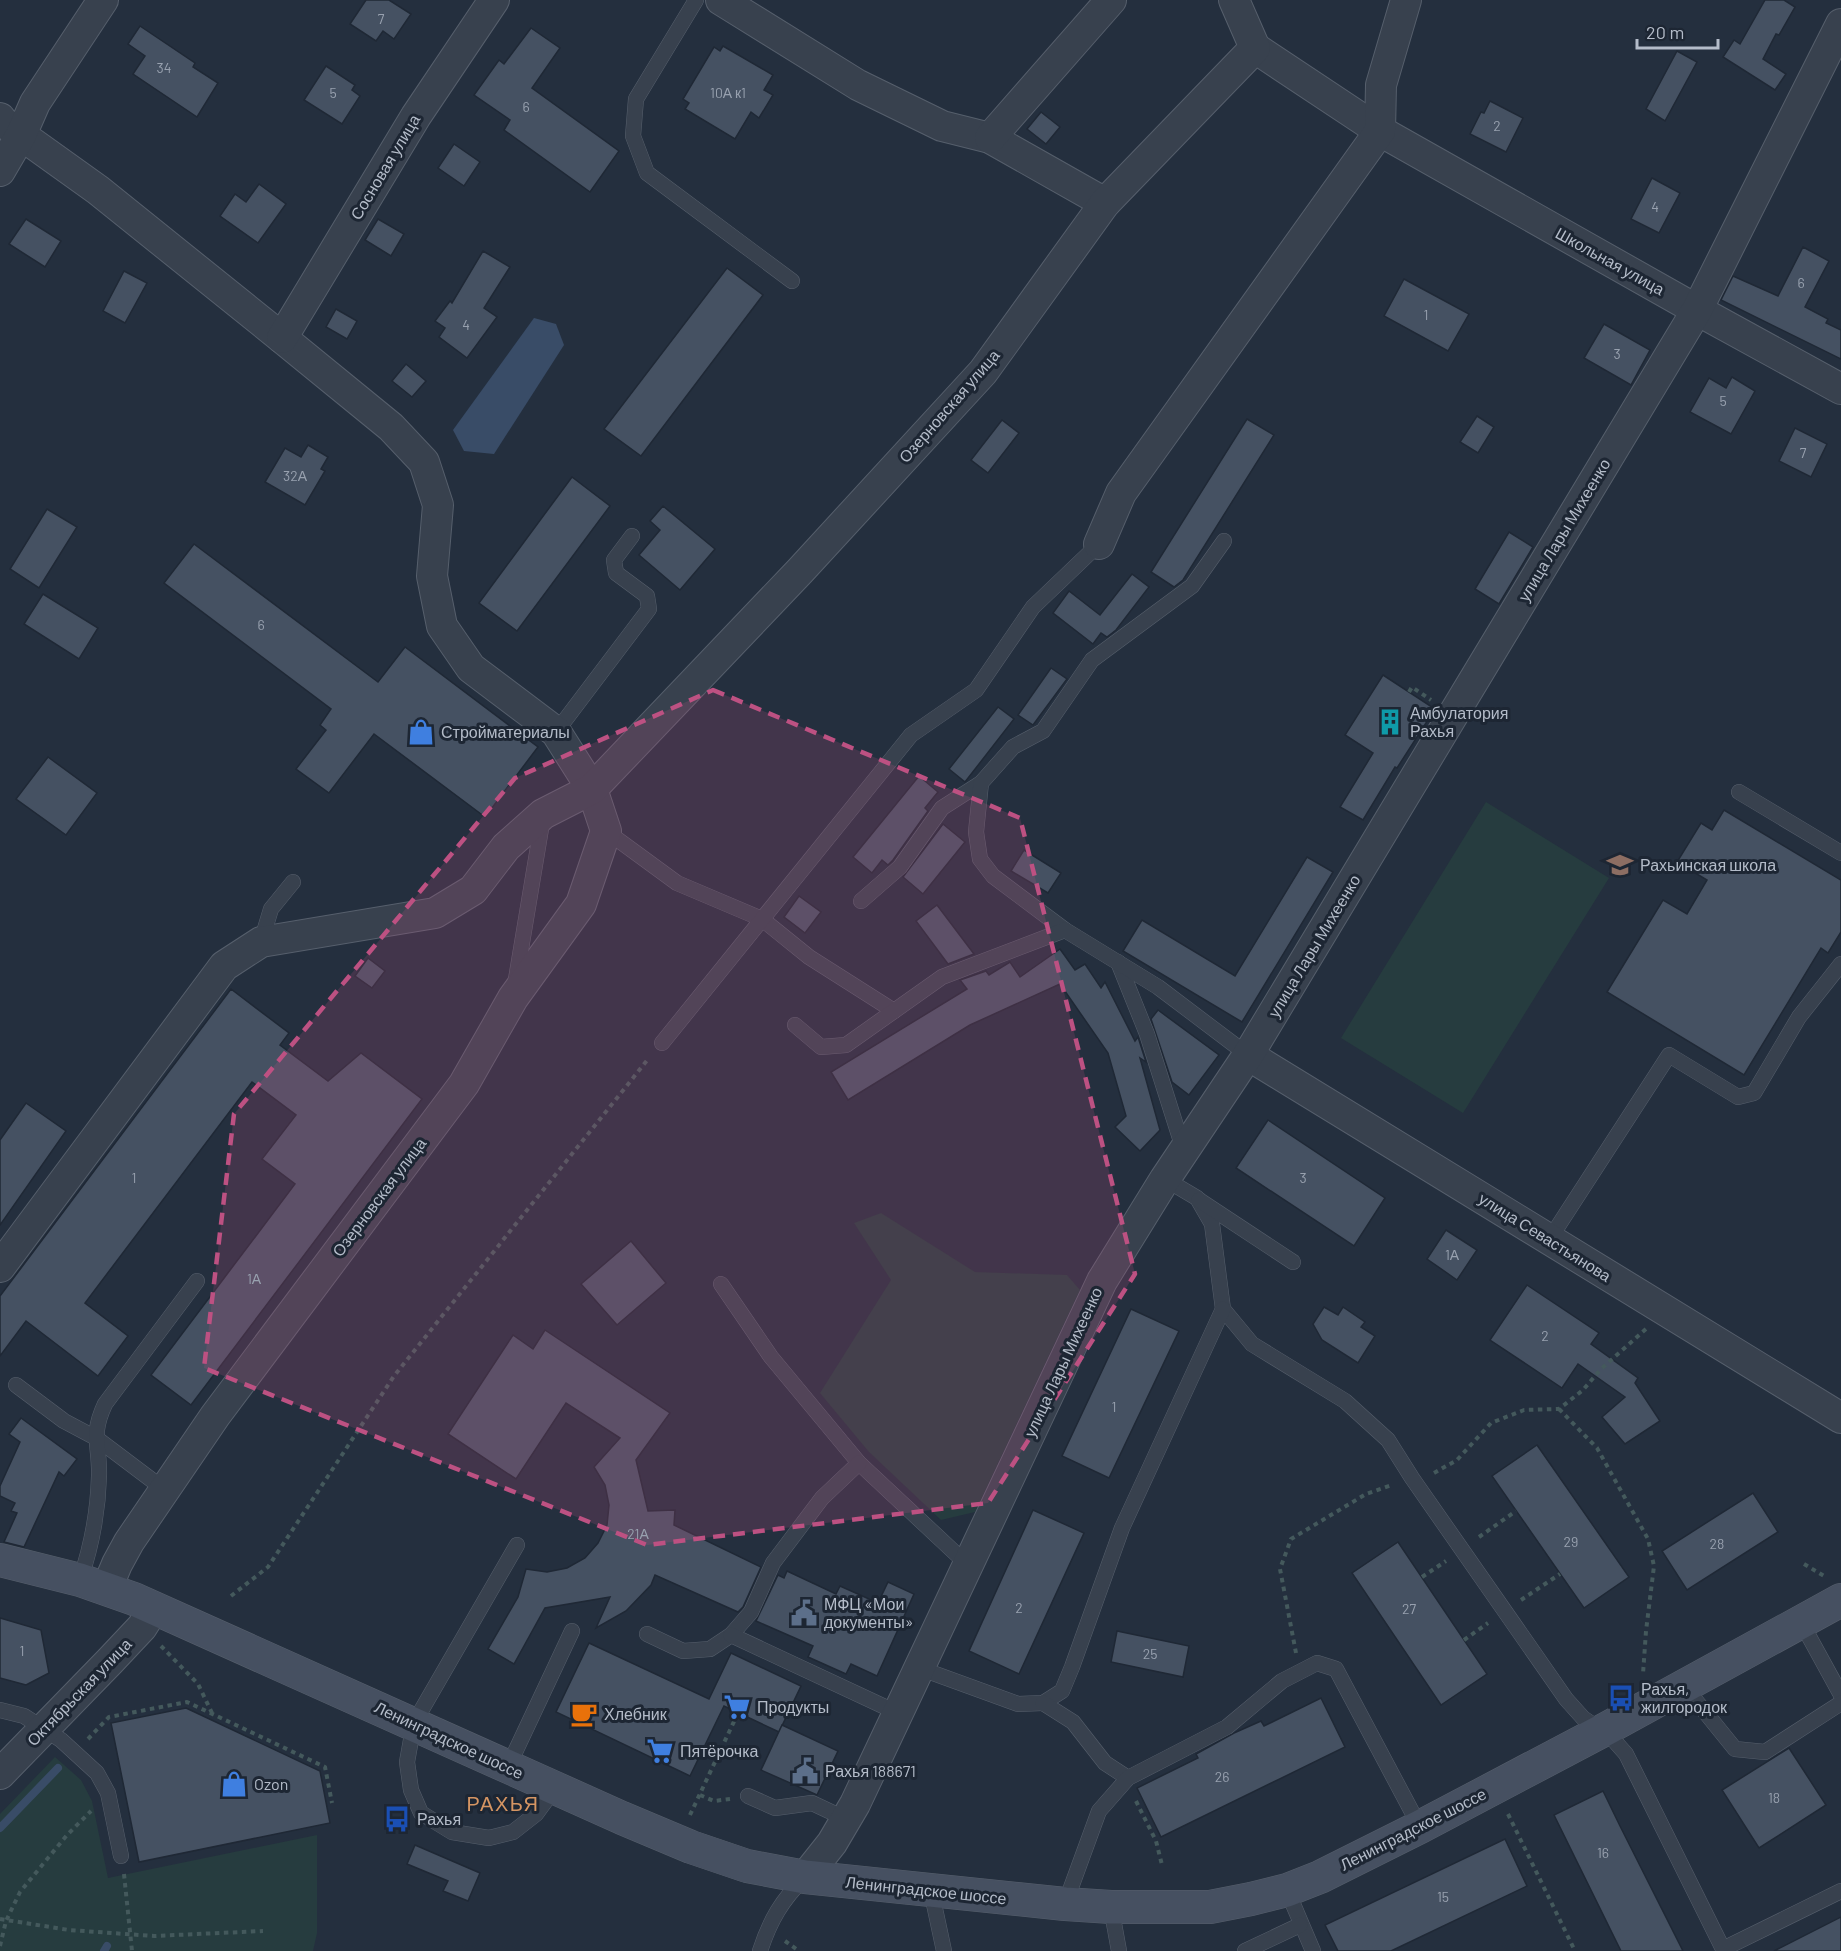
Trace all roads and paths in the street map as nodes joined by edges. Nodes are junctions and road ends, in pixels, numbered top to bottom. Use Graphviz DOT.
graph roads {
  1 [pos="103,0"];
  2 [pos="494,0"];
  3 [pos="696,0"];
  4 [pos="722,0"];
  5 [pos="1110,0"];
  6 [pos="1234,0"];
  7 [pos="1406,0"];
  8 [pos="1841,24"];
  9 [pos="1255,48"];
  10 [pos="10,126"];
  11 [pos="1380,132"];
  12 [pos="990,138"];
  13 [pos="0,171"];
  14 [pos="1105,203"];
  15 [pos="792,281"];
  16 [pos="1697,310"];
  17 [pos="282,338"];
  18 [pos="1841,388"];
  19 [pos="632,536"];
  20 [pos="1224,541"];
  21 [pos="1098,544"];
  22 [pos="556,732"];
  23 [pos="981,783"];
  24 [pos="592,789"];
  25 [pos="1739,792"];
  26 [pos="543,814"];
  27 [pos="606,831"];
  28 [pos="1841,853"];
  29 [pos="293,882"];
  30 [pos="861,901"];
  31 [pos="762,919"];
  32 [pos="1065,930"];
  33 [pos="261,942"];
  34 [pos="1118,962"];
  35 [pos="1841,964"];
  36 [pos="513,998"];
  37 [pos="894,1011"];
  38 [pos="795,1026"];
  39 [pos="662,1043"];
  40 [pos="1248,1055"];
  41 [pos="1184,1151"];
  42 [pos="1165,1179"];
  43 [pos="1197,1198"];
  44 [pos="1549,1240"];
  45 [pos="1293,1262"];
  46 [pos="0,1268"];
  47 [pos="197,1281"];
  48 [pos="721,1284"];
  49 [pos="1223,1309"];
  50 [pos="1668,1313"];
  51 [pos="16,1385"];
  52 [pos="1559,1409"];
  53 [pos="1841,1418"];
  54 [pos="96,1438"];
  55 [pos="859,1464"];
  56 [pos="1412,1478"];
  57 [pos="165,1490"];
  58 [pos="517,1545"];
  59 [pos="0,1560"];
  60 [pos="1804,1564"];
  61 [pos="968,1565"];
  62 [pos="94,1584"];
  63 [pos="1834,1589"];
  64 [pos="231,1596"];
  65 [pos="148,1617"];
  66 [pos="1801,1622"];
  67 [pos="572,1631"];
  68 [pos="647,1634"];
  69 [pos="731,1635"];
  70 [pos="919,1668"];
  71 [pos="1300,1671"];
  72 [pos="1643,1675"];
  73 [pos="1684,1686"];
  74 [pos="1841,1695"];
  75 [pos="1043,1703"];
  76 [pos="1841,1703"];
  77 [pos="0,1710"];
  78 [pos="738,1713"];
  79 [pos="898,1713"];
  80 [pos="212,1714"];
  81 [pos="414,1723"];
  82 [pos="44,1729"];
  83 [pos="1602,1731"];
  84 [pos="75,1752"];
  85 [pos="508,1767"];
  86 [pos="0,1774"];
  87 [pos="1128,1778"];
  88 [pos="1495,1787"];
  89 [pos="555,1788"];
  90 [pos="108,1793"];
  91 [pos="700,1795"];
  92 [pos="748,1796"];
  93 [pos="332,1803"];
  94 [pos="846,1819"];
  95 [pos="1420,1827"];
  96 [pos="678,1841"];
  97 [pos="121,1856"];
  98 [pos="1162,1865"];
  99 [pos="805,1877"];
  100 [pos="931,1890"];
  101 [pos="1287,1890"];
  102 [pos="1841,1892"];
  103 [pos="1065,1904"];
  104 [pos="1111,1907"];
  105 [pos="0,1919"];
  106 [pos="6,1922"];
  107 [pos="1300,1925"];
  108 [pos="263,1931"];
  109 [pos="131,1935"];
  110 [pos="0,1946"];
  111 [pos="1723,1950"];
  112 [pos="132,1951"];
  113 [pos="759,1951"];
  114 [pos="944,1951"];
  115 [pos="1119,1951"];
  116 [pos="1245,1951"];
  117 [pos="1313,1951"];
  118 [pos="1575,1951"];
  1 -- 10 [label="street"];
  2 -- 17 [label="street, Сосновая улица"];
  3 -- 15 [label="lane"];
  4 -- 12 [label="street"];
  5 -- 12 [label="street"];
  6 -- 9 [label="street"];
  7 -- 11 [label="street"];
  8 -- 16 [label="street, улица Лары Михеенко"];
  9 -- 11 [label="street, Школьная улица"];
  9 -- 14 [label="street, Озерновская улица"];
  10 -- 13 [label="street"];
  10 -- 17 [label="street"];
  11 -- 16 [label="street, Школьная улица"];
  11 -- 21 [label="street"];
  12 -- 14 [label="street"];
  14 -- 24 [label="street, Озерновская улица"];
  16 -- 18 [label="street, Школьная улица"];
  16 -- 40 [label="street, улица Лары Михеенко"];
  17 -- 22 [label="street"];
  19 -- 22 [label="lane"];
  20 -- 23 [label="lane"];
  21 -- 31 [label="lane"];
  22 -- 24 [label="street"];
  23 -- 30 [label="lane"];
  23 -- 32 [label="lane"];
  24 -- 26 [label="street, Озерновская улица"];
  24 -- 27 [label="street"];
  25 -- 28 [label="lane"];
  26 -- 33 [label="street, Озерновская улица"];
  26 -- 36 [label="lane"];
  27 -- 31 [label="lane"];
  27 -- 36 [label="street, Озерновская улица"];
  29 -- 33 [label="lane"];
  31 -- 37 [label="lane"];
  31 -- 39 [label="lane"];
  32 -- 34 [label="lane"];
  32 -- 37 [label="lane"];
  33 -- 46 [label="street, Озерновская улица"];
  34 -- 40 [label="lane"];
  34 -- 41 [label="lane"];
  35 -- 44 [label="lane"];
  36 -- 57 [label="street, Озерновская улица"];
  37 -- 38 [label="lane"];
  39 -- 64 [label="path"];
  40 -- 41 [label="street, улица Лары Михеенко"];
  40 -- 44 [label="street, улица Севастьянова"];
  41 -- 42 [label="street, улица Лары Михеенко"];
  42 -- 43 [label="lane"];
  42 -- 61 [label="street, улица Лары Михеенко"];
  43 -- 45 [label="lane"];
  43 -- 49 [label="lane"];
  44 -- 50 [label="street, улица Севастьянова"];
  47 -- 54 [label="lane"];
  48 -- 55 [label="lane"];
  49 -- 56 [label="lane"];
  49 -- 75 [label="lane"];
  50 -- 52 [label="path"];
  50 -- 53 [label="street, улица Севастьянова"];
  51 -- 54 [label="lane"];
  52 -- 56 [label="path"];
  52 -- 72 [label="path"];
  54 -- 57 [label="lane"];
  54 -- 62 [label="lane"];
  55 -- 61 [label="lane"];
  55 -- 69 [label="lane"];
  56 -- 71 [label="path"];
  56 -- 83 [label="lane"];
  57 -- 62 [label="street, Озерновская улица"];
  58 -- 81 [label="lane"];
  59 -- 62 [label="street, Ленинградское шоссе"];
  60 -- 63 [label="path"];
  61 -- 70 [label="street, улица Лары Михеенко"];
  62 -- 65 [label="street, Ленинградское шоссе"];
  63 -- 66 [label="street, Ленинградское шоссе"];
  65 -- 80 [label="path"];
  65 -- 81 [label="street, Ленинградское шоссе"];
  65 -- 82 [label="street, Октябрьская улица"];
  66 -- 73 [label="street, Ленинградское шоссе"];
  66 -- 74 [label="lane"];
  67 -- 85 [label="lane"];
  68 -- 69 [label="lane"];
  69 -- 79 [label="lane"];
  70 -- 75 [label="lane"];
  70 -- 79 [label="street, улица Лары Михеенко"];
  71 -- 87 [label="lane"];
  71 -- 95 [label="lane"];
  73 -- 76 [label="lane"];
  73 -- 83 [label="street, Ленинградское шоссе"];
  75 -- 87 [label="lane"];
  77 -- 82 [label="lane"];
  78 -- 91 [label="path"];
  79 -- 94 [label="street, улица Лары Михеенко"];
  80 -- 84 [label="path"];
  80 -- 93 [label="path"];
  81 -- 85 [label="street, Ленинградское шоссе"];
  81 -- 89 [label="lane"];
  82 -- 84 [label="lane"];
  82 -- 86 [label="street, Октябрьская улица"];
  83 -- 88 [label="street, Ленинградское шоссе"];
  83 -- 111 [label="lane"];
  84 -- 90 [label="lane"];
  85 -- 89 [label="street, Ленинградское шоссе"];
  87 -- 98 [label="path"];
  87 -- 103 [label="lane"];
  88 -- 95 [label="street, Ленинградское шоссе"];
  88 -- 118 [label="path"];
  89 -- 96 [label="street, Ленинградское шоссе"];
  90 -- 97 [label="lane"];
  90 -- 106 [label="path"];
  91 -- 92 [label="path"];
  91 -- 96 [label="path"];
  92 -- 94 [label="lane"];
  94 -- 99 [label="street, улица Лары Михеенко"];
  95 -- 101 [label="street, Ленинградское шоссе"];
  96 -- 99 [label="street, Ленинградское шоссе"];
  97 -- 109 [label="path"];
  99 -- 100 [label="street, Ленинградское шоссе"];
  99 -- 113 [label="lane"];
  100 -- 103 [label="street, Ленинградское шоссе"];
  100 -- 114 [label="lane"];
  101 -- 104 [label="street, Ленинградское шоссе"];
  101 -- 107 [label="lane"];
  102 -- 111 [label="lane"];
  103 -- 104 [label="street, Ленинградское шоссе"];
  104 -- 115 [label="lane"];
  105 -- 106 [label="path"];
  106 -- 109 [label="path"];
  106 -- 110 [label="path"];
  107 -- 116 [label="lane"];
  107 -- 117 [label="lane"];
  108 -- 109 [label="path"];
  109 -- 112 [label="path"];
}
